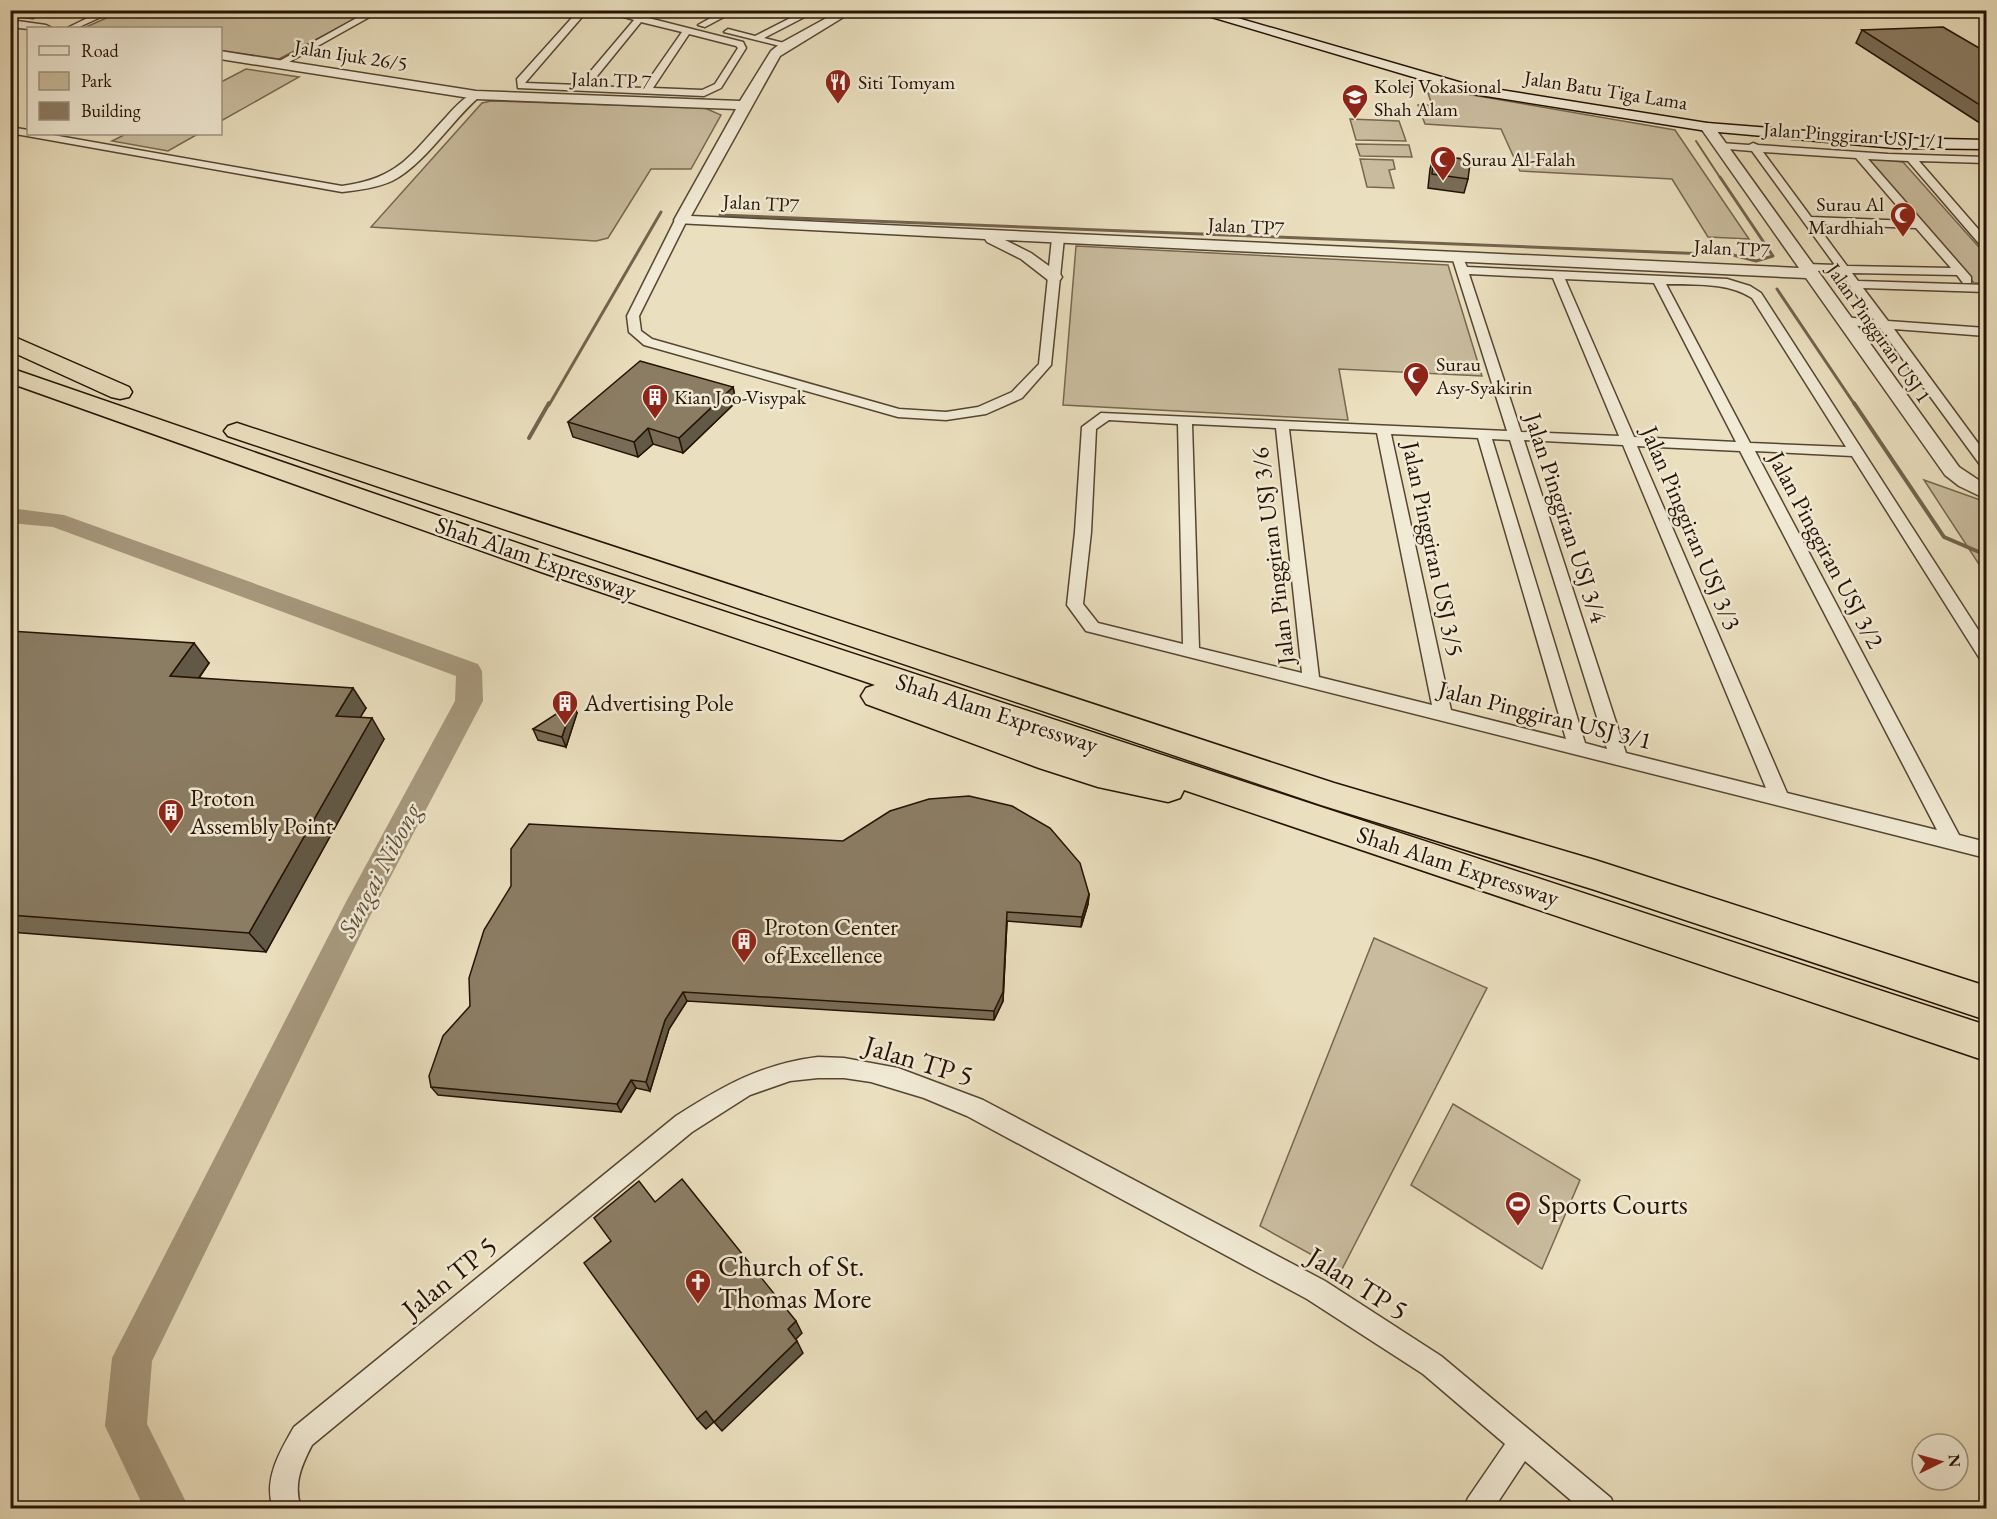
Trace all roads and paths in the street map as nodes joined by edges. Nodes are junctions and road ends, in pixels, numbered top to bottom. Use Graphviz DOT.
graph roads {
  1 [pos="112,10"];
  2 [pos="378,10"];
  3 [pos="584,10"];
  4 [pos="605,10"];
  5 [pos="733,10"];
  6 [pos="814,10"];
  7 [pos="850,10"];
  8 [pos="1194,10"];
  9 [pos="10,12"];
  10 [pos="646,13"];
  11 [pos="33,15"];
  12 [pos="10,23"];
  13 [pos="702,25"];
  14 [pos="39,27"];
  15 [pos="73,27"];
  16 [pos="687,31"];
  17 [pos="756,39"];
  18 [pos="785,46"];
  19 [pos="222,55"];
  20 [pos="279,64"];
  21 [pos="582,88"];
  22 [pos="646,91"];
  23 [pos="611,94"];
  24 [pos="476,95"];
  25 [pos="744,105"];
  26 [pos="1670,122"];
  27 [pos="1707,127"];
  28 [pos="10,130"];
  29 [pos="1744,130"];
  30 [pos="27,133"];
  31 [pos="38,135"];
  32 [pos="1718,142"];
  33 [pos="1753,146"];
  34 [pos="1859,155"];
  35 [pos="1910,157"];
  36 [pos="1985,157"];
  37 [pos="684,214"];
  38 [pos="1808,220"];
  39 [pos="1919,225"];
  40 [pos="983,234"];
  41 [pos="1986,245"];
  42 [pos="1057,246"];
  43 [pos="1460,263"];
  44 [pos="1843,269"];
  45 [pos="1808,270"];
  46 [pos="1558,275"];
  47 [pos="1054,277"];
  48 [pos="1658,280"];
  49 [pos="1854,284"];
  50 [pos="1986,288"];
  51 [pos="1846,324"];
  52 [pos="1889,327"];
  53 [pos="1986,332"];
  54 [pos="10,342"];
  55 [pos="10,356"];
  56 [pos="10,375"];
  57 [pos="120,392"];
  58 [pos="1185,420"];
  59 [pos="1282,424"];
  60 [pos="1383,429"];
  61 [pos="1484,434"];
  62 [pos="1515,435"];
  63 [pos="1629,441"];
  64 [pos="1745,446"];
  65 [pos="1856,452"];
  66 [pos="1986,463"];
  67 [pos="1986,493"];
  68 [pos="1191,652"];
  69 [pos="1986,655"];
  70 [pos="1311,682"];
  71 [pos="1443,715"];
  72 [pos="1578,748"];
  73 [pos="1619,758"];
  74 [pos="1780,799"];
  75 [pos="1952,842"];
  76 [pos="1986,850"];
  77 [pos="1986,1003"];
  78 [pos="1986,1043"];
  79 [pos="1522,1441"];
  80 [pos="286,1509"];
  81 [pos="1478,1509"];
  82 [pos="1601,1509"];
  1 -- 15 [label="street"];
  2 -- 20 [label="street"];
  3 -- 21 [label="street"];
  4 -- 10 [label="street"];
  5 -- 13 [label="street"];
  6 -- 17 [label="street"];
  7 -- 18 [label="street, Jalan TP7"];
  8 -- 26 [label="main road, Jalan Batu Tiga Lama"];
  9 -- 11 [label="street"];
  10 -- 13 [label="street"];
  10 -- 16 [label="street"];
  10 -- 21 [label="street"];
  12 -- 14 [label="street"];
  13 -- 17 [label="street"];
  16 -- 22 [label="street"];
  16 -- 22 [label="street"];
  17 -- 18 [label="street"];
  18 -- 25 [label="street, Jalan TP7"];
  19 -- 20 [label="street, Jalan Ijuk 26/5"];
  20 -- 24 [label="street, Jalan Ijuk 26/5"];
  21 -- 23 [label="street"];
  22 -- 23 [label="street"];
  23 -- 24 [label="street, Jalan TP 7"];
  23 -- 25 [label="street, Jalan TP 7"];
  24 -- 31 [label="street"];
  25 -- 37 [label="street, Jalan TP7"];
  26 -- 27 [label="main road, Jalan Batu Tiga Lama"];
  26 -- 32 [label="main road"];
  27 -- 29 [label="main road, Jalan Batu Tiga Lama"];
  27 -- 32 [label="street, Jalan Pinggiran USJ 1"];
  28 -- 30 [label="street"];
  29 -- 32 [label="main road"];
  29 -- 36 [label="main road, Jalan Batu Tiga Lama"];
  32 -- 33 [label="street, Jalan Pinggiran USJ 1/1"];
  32 -- 45 [label="street, Jalan Pinggiran USJ 1"];
  33 -- 34 [label="street, Jalan Pinggiran USJ 1/1"];
  33 -- 38 [label="street"];
  34 -- 35 [label="street, Jalan Pinggiran USJ 1/1"];
  34 -- 39 [label="street"];
  35 -- 36 [label="street, Jalan Pinggiran USJ 1/1"];
  35 -- 41 [label="street"];
  37 -- 40 [label="street, Jalan TP7"];
  37 -- 47 [label="street, Jalan TP7"];
  38 -- 39 [label="street"];
  38 -- 44 [label="street"];
  39 -- 44 [label="street"];
  40 -- 42 [label="street, Jalan TP7"];
  40 -- 47 [label="street"];
  42 -- 43 [label="street, Jalan TP7"];
  42 -- 47 [label="street, Jalan TP7"];
  43 -- 45 [label="street, Jalan TP7"];
  43 -- 46 [label="street"];
  43 -- 62 [label="street, Jalan Pinggiran USJ 3/4"];
  44 -- 45 [label="street"];
  44 -- 49 [label="street"];
  45 -- 51 [label="street, Jalan Pinggiran USJ 1"];
  46 -- 48 [label="street"];
  46 -- 63 [label="street, Jalan Pinggiran USJ 3/3"];
  48 -- 64 [label="street, Jalan Pinggiran USJ 3/2"];
  48 -- 65 [label="street"];
  49 -- 50 [label="street"];
  49 -- 52 [label="street"];
  51 -- 52 [label="street"];
  51 -- 67 [label="street, Jalan Pinggiran USJ 1"];
  52 -- 53 [label="street"];
  52 -- 66 [label="street"];
  54 -- 57 [label="highway"];
  55 -- 57 [label="highway, Shah Alam Expressway"];
  56 -- 78 [label="highway, Shah Alam Expressway"];
  57 -- 77 [label="highway, Shah Alam Expressway"];
  58 -- 59 [label="street"];
  58 -- 68 [label="street"];
  58 -- 68 [label="street, Jalan Pinggiran USJ 3/1"];
  59 -- 60 [label="street"];
  59 -- 70 [label="street, Jalan Pinggiran USJ 3/6"];
  60 -- 61 [label="street"];
  60 -- 71 [label="street, Jalan Pinggiran USJ 3/5"];
  61 -- 62 [label="street"];
  61 -- 72 [label="street"];
  62 -- 63 [label="street"];
  62 -- 73 [label="street, Jalan Pinggiran USJ 3/4"];
  63 -- 64 [label="street"];
  63 -- 74 [label="street, Jalan Pinggiran USJ 3/3"];
  64 -- 65 [label="street"];
  64 -- 75 [label="street, Jalan Pinggiran USJ 3/2"];
  65 -- 69 [label="street"];
  68 -- 70 [label="street, Jalan Pinggiran USJ 3/1"];
  70 -- 71 [label="street, Jalan Pinggiran USJ 3/1"];
  71 -- 72 [label="street, Jalan Pinggiran USJ 3/1"];
  72 -- 73 [label="street, Jalan Pinggiran USJ 3/1"];
  73 -- 74 [label="street, Jalan Pinggiran USJ 3/1"];
  74 -- 75 [label="street, Jalan Pinggiran USJ 3/1"];
  75 -- 76 [label="street, Jalan Pinggiran USJ 3/1"];
  79 -- 80 [label="street, Jalan TP 5"];
  79 -- 81 [label="street"];
  79 -- 82 [label="street, Jalan TP 5"];
}
